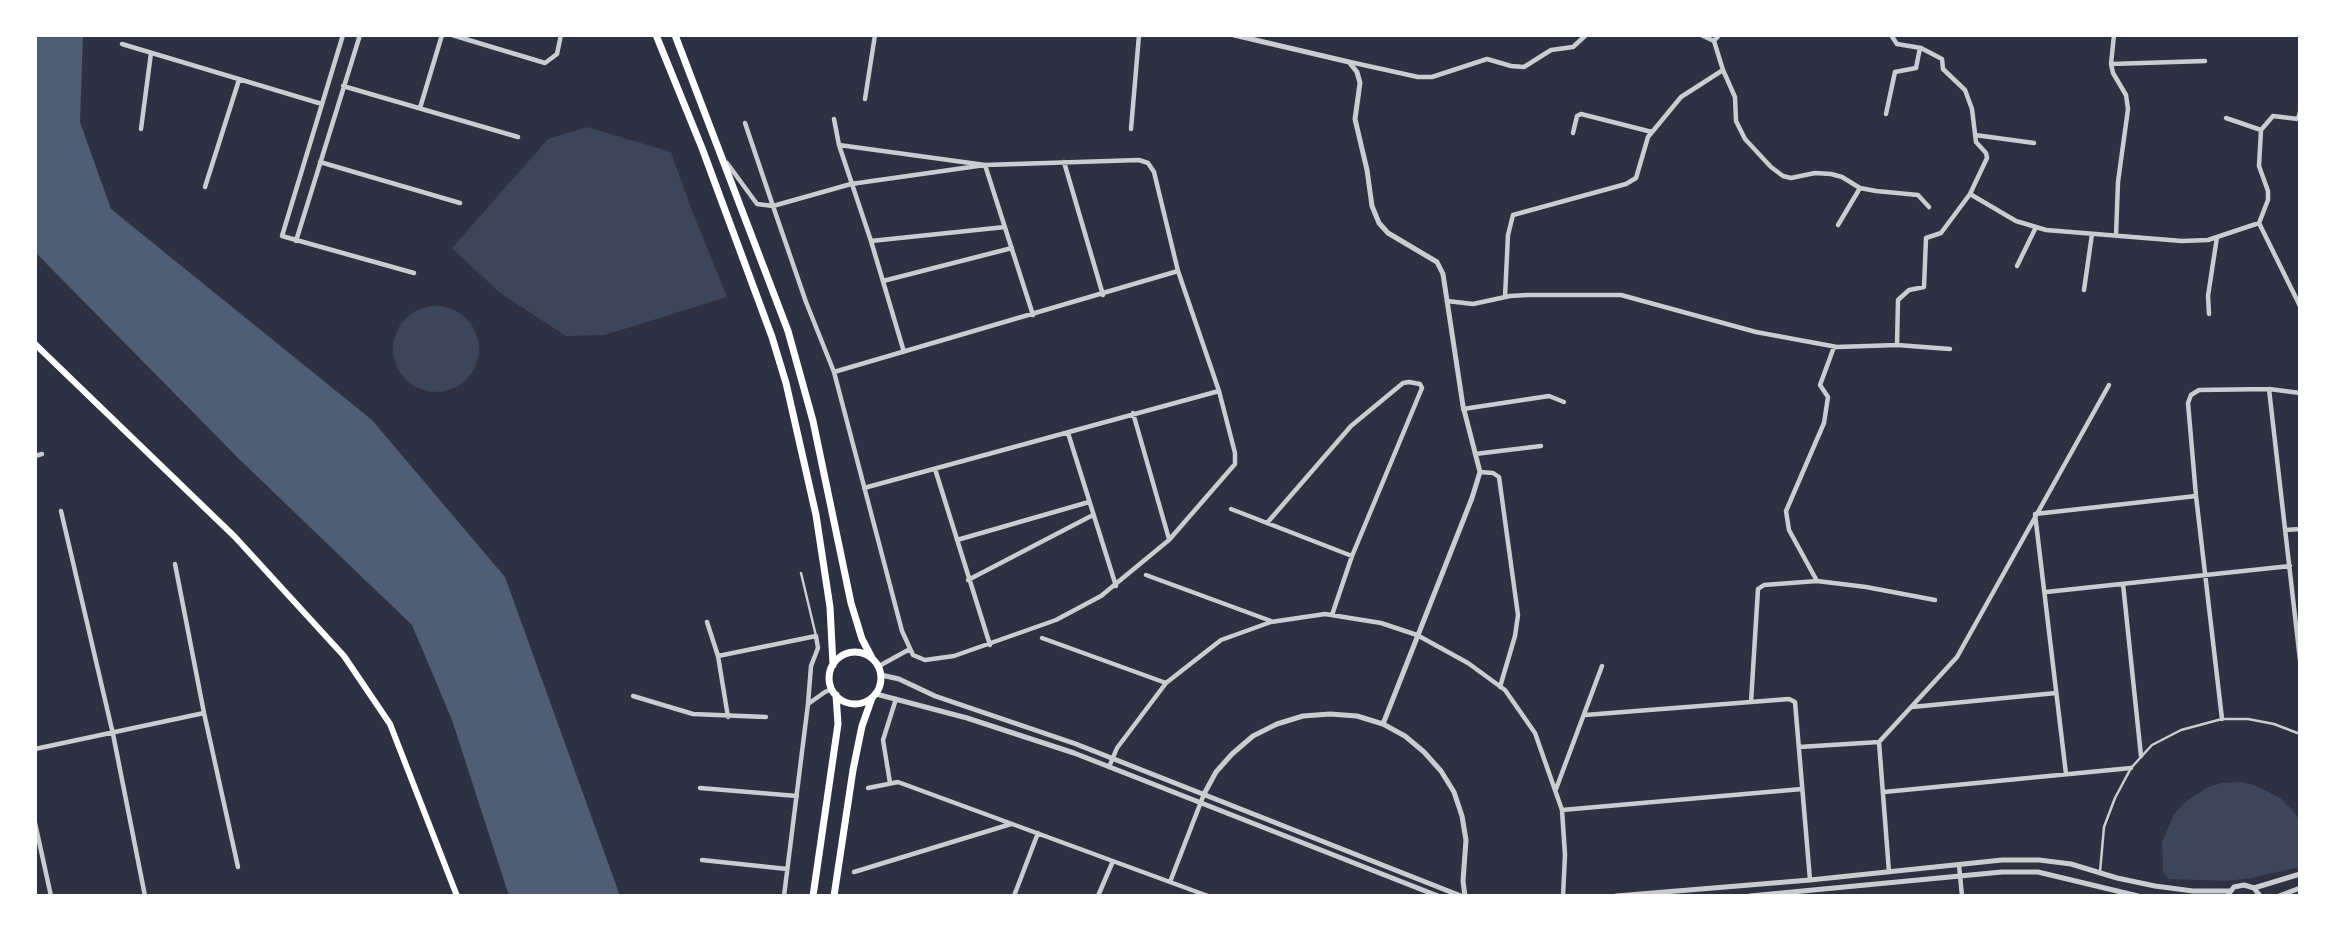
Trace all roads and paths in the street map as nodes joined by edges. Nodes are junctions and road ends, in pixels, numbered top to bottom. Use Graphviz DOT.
graph roads {
  1 [pos="342,35"];
  2 [pos="360,35"];
  3 [pos="442,35"];
  4 [pos="452,35"];
  5 [pos="561,35"];
  6 [pos="656,35"];
  7 [pos="675,35"];
  8 [pos="875,35"];
  9 [pos="1139,35"];
  10 [pos="1586,35"];
  11 [pos="1701,35"];
  12 [pos="1720,35"];
  13 [pos="1891,35"];
  14 [pos="2114,35"];
  15 [pos="1238,36"];
  16 [pos="1714,41"];
  17 [pos="122,44"];
  18 [pos="1920,48"];
  19 [pos="150,53"];
  20 [pos="2205,61"];
  21 [pos="1349,62"];
  22 [pos="2111,64"];
  23 [pos="1723,70"];
  24 [pos="239,80"];
  25 [pos="343,86"];
  26 [pos="865,99"];
  27 [pos="322,104"];
  28 [pos="420,108"];
  29 [pos="2300,112"];
  30 [pos="1886,114"];
  31 [pos="2226,118"];
  32 [pos="834,119"];
  33 [pos="745,123"];
  34 [pos="141,129"];
  35 [pos="1131,129"];
  36 [pos="2261,130"];
  37 [pos="1652,132"];
  38 [pos="1573,133"];
  39 [pos="1975,135"];
  40 [pos="518,137"];
  41 [pos="2034,142"];
  42 [pos="839,145"];
  43 [pos="723,158"];
  44 [pos="320,162"];
  45 [pos="1064,162"];
  46 [pos="985,164"];
  47 [pos="851,184"];
  48 [pos="205,187"];
  49 [pos="1860,188"];
  50 [pos="1970,194"];
  51 [pos="460,203"];
  52 [pos="773,206"];
  53 [pos="1929,207"];
  54 [pos="2259,223"];
  55 [pos="1838,225"];
  56 [pos="2036,226"];
  57 [pos="1005,227"];
  58 [pos="2092,234"];
  59 [pos="2116,236"];
  60 [pos="2217,237"];
  61 [pos="296,240"];
  62 [pos="872,241"];
  63 [pos="1012,248"];
  64 [pos="2017,266"];
  65 [pos="1178,271"];
  66 [pos="414,272"];
  67 [pos="883,281"];
  68 [pos="2084,290"];
  69 [pos="1102,295"];
  70 [pos="1504,297"];
  71 [pos="1447,301"];
  72 [pos="2300,306"];
  73 [pos="2209,314"];
  74 [pos="1033,315"];
  75 [pos="35,344"];
  76 [pos="1897,345"];
  77 [pos="1834,347"];
  78 [pos="1950,349"];
  79 [pos="904,352"];
  80 [pos="834,372"];
  81 [pos="2109,385"];
  82 [pos="2269,389"];
  83 [pos="1219,391"];
  84 [pos="2300,393"];
  85 [pos="1564,402"];
  86 [pos="1464,409"];
  87 [pos="1133,413"];
  88 [pos="1068,433"];
  89 [pos="1541,446"];
  90 [pos="41,454"];
  91 [pos="1475,454"];
  92 [pos="35,456"];
  93 [pos="935,469"];
  94 [pos="1480,471"];
  95 [pos="864,488"];
  96 [pos="2196,496"];
  97 [pos="1089,502"];
  98 [pos="1231,509"];
  99 [pos="61,511"];
  100 [pos="1093,514"];
  101 [pos="2035,514"];
  102 [pos="1267,523"];
  103 [pos="2300,529"];
  104 [pos="2286,530"];
  105 [pos="957,540"];
  106 [pos="1169,540"];
  107 [pos="1352,556"];
  108 [pos="175,565"];
  109 [pos="2290,566"];
  110 [pos="801,573"];
  111 [pos="1146,575"];
  112 [pos="2205,575"];
  113 [pos="968,580"];
  114 [pos="1817,581"];
  115 [pos="2123,584"];
  116 [pos="1116,586"];
  117 [pos="2046,592"];
  118 [pos="1935,600"];
  119 [pos="1332,615"];
  120 [pos="707,622"];
  121 [pos="1271,622"];
  122 [pos="1417,635"];
  123 [pos="816,636"];
  124 [pos="1042,638"];
  125 [pos="990,645"];
  126 [pos="910,649"];
  127 [pos="718,656"];
  128 [pos="872,658"];
  129 [pos="2300,660"];
  130 [pos="833,665"];
  131 [pos="878,666"];
  132 [pos="1602,666"];
  133 [pos="881,675"];
  134 [pos="1166,682"];
  135 [pos="1500,687"];
  136 [pos="834,692"];
  137 [pos="2056,693"];
  138 [pos="634,696"];
  139 [pos="874,696"];
  140 [pos="897,698"];
  141 [pos="1751,702"];
  142 [pos="808,704"];
  143 [pos="1912,706"];
  144 [pos="204,713"];
  145 [pos="1585,715"];
  146 [pos="728,717"];
  147 [pos="766,717"];
  148 [pos="2222,719"];
  149 [pos="1383,724"];
  150 [pos="113,734"];
  151 [pos="2300,734"];
  152 [pos="1878,742"];
  153 [pos="1799,747"];
  154 [pos="35,749"];
  155 [pos="2141,756"];
  156 [pos="1113,758"];
  157 [pos="1109,767"];
  158 [pos="2131,768"];
  159 [pos="2066,774"];
  160 [pos="890,783"];
  161 [pos="700,788"];
  162 [pos="868,788"];
  163 [pos="1556,789"];
  164 [pos="1802,789"];
  165 [pos="1884,792"];
  166 [pos="1204,794"];
  167 [pos="796,796"];
  168 [pos="1201,802"];
  169 [pos="1562,810"];
  170 [pos="35,823"];
  171 [pos="1012,824"];
  172 [pos="1038,833"];
  173 [pos="702,860"];
  174 [pos="1113,861"];
  175 [pos="1959,865"];
  176 [pos="238,867"];
  177 [pos="787,869"];
  178 [pos="854,872"];
  179 [pos="1889,872"];
  180 [pos="2100,872"];
  181 [pos="2300,874"];
  182 [pos="1960,877"];
  183 [pos="1810,880"];
  184 [pos="1463,881"];
  185 [pos="1170,882"];
  186 [pos="2254,888"];
  187 [pos="2300,888"];
  188 [pos="2228,893"];
  189 [pos="1453,895"];
  190 [pos="51,896"];
  191 [pos="145,896"];
  192 [pos="457,896"];
  193 [pos="784,896"];
  194 [pos="813,896"];
  195 [pos="834,896"];
  196 [pos="1014,896"];
  197 [pos="1098,896"];
  198 [pos="1208,896"];
  199 [pos="1438,896"];
  200 [pos="1463,896"];
  201 [pos="1563,896"];
  202 [pos="1616,896"];
  203 [pos="1749,896"];
  204 [pos="1962,896"];
  205 [pos="2138,896"];
  206 [pos="2260,896"];
  207 [pos="2279,896"];
  1 -- 27 [label="street"];
  2 -- 25 [label="street"];
  3 -- 28 [label="street"];
  4 -- 5 [label="street"];
  6 -- 130 [label="main road"];
  7 -- 43 [label="main road"];
  8 -- 26 [label="street"];
  9 -- 35 [label="street"];
  10 -- 21 [label="street"];
  11 -- 16 [label="street"];
  12 -- 16 [label="street"];
  13 -- 18 [label="street"];
  14 -- 22 [label="street"];
  15 -- 21 [label="street"];
  16 -- 23 [label="street"];
  17 -- 19 [label="street"];
  18 -- 30 [label="street"];
  18 -- 39 [label="street"];
  19 -- 24 [label="street"];
  19 -- 34 [label="street"];
  20 -- 22 [label="street"];
  21 -- 71 [label="street"];
  22 -- 59 [label="street"];
  23 -- 37 [label="street"];
  23 -- 49 [label="street"];
  24 -- 27 [label="street"];
  24 -- 48 [label="street"];
  25 -- 28 [label="street"];
  25 -- 44 [label="street"];
  27 -- 61 [label="street"];
  28 -- 40 [label="street"];
  29 -- 36 [label="street"];
  31 -- 36 [label="street"];
  32 -- 42 [label="street"];
  33 -- 52 [label="street"];
  36 -- 54 [label="street"];
  37 -- 38 [label="street"];
  37 -- 70 [label="street"];
  39 -- 41 [label="street"];
  39 -- 50 [label="street"];
  42 -- 46 [label="street"];
  42 -- 47 [label="street"];
  43 -- 52 [label="street"];
  43 -- 128 [label="main road"];
  44 -- 51 [label="street"];
  44 -- 61 [label="street"];
  45 -- 46 [label="street"];
  45 -- 65 [label="street"];
  45 -- 69 [label="street"];
  46 -- 47 [label="street"];
  46 -- 57 [label="street"];
  47 -- 52 [label="street"];
  47 -- 62 [label="street"];
  49 -- 53 [label="street"];
  49 -- 55 [label="street"];
  50 -- 56 [label="street"];
  50 -- 76 [label="street"];
  52 -- 80 [label="street"];
  54 -- 60 [label="street"];
  54 -- 72 [label="street"];
  56 -- 58 [label="street"];
  56 -- 64 [label="street"];
  57 -- 62 [label="street"];
  57 -- 63 [label="street"];
  58 -- 59 [label="street"];
  58 -- 68 [label="street"];
  59 -- 60 [label="street"];
  60 -- 73 [label="street"];
  61 -- 66 [label="street"];
  62 -- 67 [label="street"];
  63 -- 67 [label="street"];
  63 -- 74 [label="street"];
  65 -- 69 [label="street"];
  65 -- 83 [label="street"];
  67 -- 79 [label="street"];
  69 -- 74 [label="street"];
  70 -- 71 [label="street"];
  70 -- 77 [label="street"];
  71 -- 86 [label="street"];
  74 -- 79 [label="street"];
  75 -- 192 [label="main road"];
  76 -- 77 [label="street"];
  76 -- 78 [label="street"];
  77 -- 114 [label="street"];
  79 -- 80 [label="street"];
  80 -- 95 [label="street"];
  81 -- 101 [label="street"];
  82 -- 84 [label="street"];
  82 -- 96 [label="street"];
  82 -- 104 [label="street"];
  83 -- 87 [label="street"];
  83 -- 106 [label="street"];
  85 -- 86 [label="street"];
  86 -- 91 [label="street"];
  87 -- 88 [label="street"];
  87 -- 106 [label="street"];
  88 -- 93 [label="street"];
  88 -- 97 [label="street"];
  89 -- 91 [label="street"];
  90 -- 92 [label="street"];
  91 -- 94 [label="street"];
  93 -- 95 [label="street"];
  93 -- 105 [label="street"];
  94 -- 122 [label="street"];
  94 -- 135 [label="street"];
  95 -- 126 [label="street"];
  96 -- 101 [label="street"];
  96 -- 112 [label="street"];
  97 -- 100 [label="street"];
  97 -- 105 [label="street"];
  98 -- 102 [label="street"];
  99 -- 150 [label="street"];
  100 -- 113 [label="street"];
  100 -- 116 [label="street"];
  101 -- 117 [label="street"];
  101 -- 143 [label="street"];
  102 -- 107 [label="street"];
  102 -- 107 [label="street"];
  103 -- 104 [label="street"];
  104 -- 109 [label="street"];
  105 -- 113 [label="street"];
  106 -- 116 [label="street"];
  107 -- 119 [label="street"];
  108 -- 144 [label="street"];
  109 -- 112 [label="street"];
  109 -- 129 [label="street"];
  110 -- 123 [label="lane"];
  111 -- 121 [label="street"];
  112 -- 115 [label="street"];
  112 -- 148 [label="street"];
  113 -- 125 [label="street"];
  114 -- 118 [label="street"];
  114 -- 141 [label="street"];
  115 -- 117 [label="street"];
  115 -- 155 [label="street"];
  116 -- 125 [label="street"];
  117 -- 137 [label="street"];
  119 -- 121 [label="street"];
  119 -- 122 [label="street"];
  120 -- 127 [label="street"];
  121 -- 134 [label="street"];
  122 -- 135 [label="street"];
  122 -- 149 [label="street"];
  123 -- 127 [label="street"];
  123 -- 142 [label="street"];
  124 -- 134 [label="street"];
  125 -- 126 [label="street"];
  126 -- 131 [label="street"];
  127 -- 146 [label="street"];
  128 -- 130 [label="main road"];
  128 -- 131 [label="main road"];
  130 -- 136 [label="main road"];
  131 -- 133 [label="main road"];
  132 -- 145 [label="street"];
  133 -- 139 [label="main road"];
  133 -- 156 [label="street"];
  134 -- 156 [label="street"];
  135 -- 163 [label="street"];
  136 -- 139 [label="main road"];
  136 -- 142 [label="street"];
  136 -- 194 [label="main road"];
  137 -- 143 [label="street"];
  137 -- 159 [label="street"];
  138 -- 146 [label="street"];
  139 -- 140 [label="street"];
  139 -- 195 [label="main road"];
  140 -- 157 [label="street"];
  140 -- 160 [label="street"];
  141 -- 145 [label="street"];
  141 -- 153 [label="street"];
  142 -- 167 [label="street"];
  143 -- 152 [label="street"];
  144 -- 150 [label="street"];
  144 -- 176 [label="street"];
  145 -- 163 [label="street"];
  146 -- 147 [label="street"];
  148 -- 151 [label="lane"];
  148 -- 155 [label="lane"];
  149 -- 166 [label="street"];
  149 -- 184 [label="street"];
  150 -- 154 [label="street"];
  150 -- 191 [label="street"];
  152 -- 153 [label="street"];
  152 -- 165 [label="street"];
  153 -- 164 [label="street"];
  155 -- 158 [label="lane"];
  156 -- 157 [label="street"];
  156 -- 166 [label="street"];
  157 -- 168 [label="street"];
  158 -- 159 [label="street"];
  158 -- 180 [label="lane"];
  159 -- 165 [label="street"];
  160 -- 162 [label="street"];
  160 -- 171 [label="street"];
  161 -- 167 [label="street"];
  163 -- 169 [label="street"];
  164 -- 169 [label="street"];
  164 -- 183 [label="street"];
  165 -- 179 [label="street"];
  166 -- 168 [label="street"];
  166 -- 189 [label="street"];
  167 -- 177 [label="street"];
  168 -- 185 [label="street"];
  168 -- 199 [label="street"];
  169 -- 201 [label="street"];
  170 -- 190 [label="street"];
  171 -- 172 [label="street"];
  171 -- 178 [label="street"];
  172 -- 174 [label="street"];
  172 -- 196 [label="street"];
  173 -- 177 [label="street"];
  174 -- 185 [label="street"];
  174 -- 197 [label="street"];
  175 -- 179 [label="street"];
  175 -- 180 [label="street"];
  175 -- 182 [label="street"];
  177 -- 193 [label="street"];
  179 -- 183 [label="street"];
  180 -- 188 [label="street"];
  181 -- 186 [label="street"];
  182 -- 203 [label="street"];
  182 -- 204 [label="street"];
  182 -- 205 [label="street"];
  183 -- 202 [label="street"];
  184 -- 189 [label="street"];
  184 -- 200 [label="street"];
  185 -- 198 [label="street"];
  186 -- 188 [label="street"];
  186 -- 206 [label="street"];
  187 -- 207 [label="street"];
  189 -- 200 [label="street"];
}
